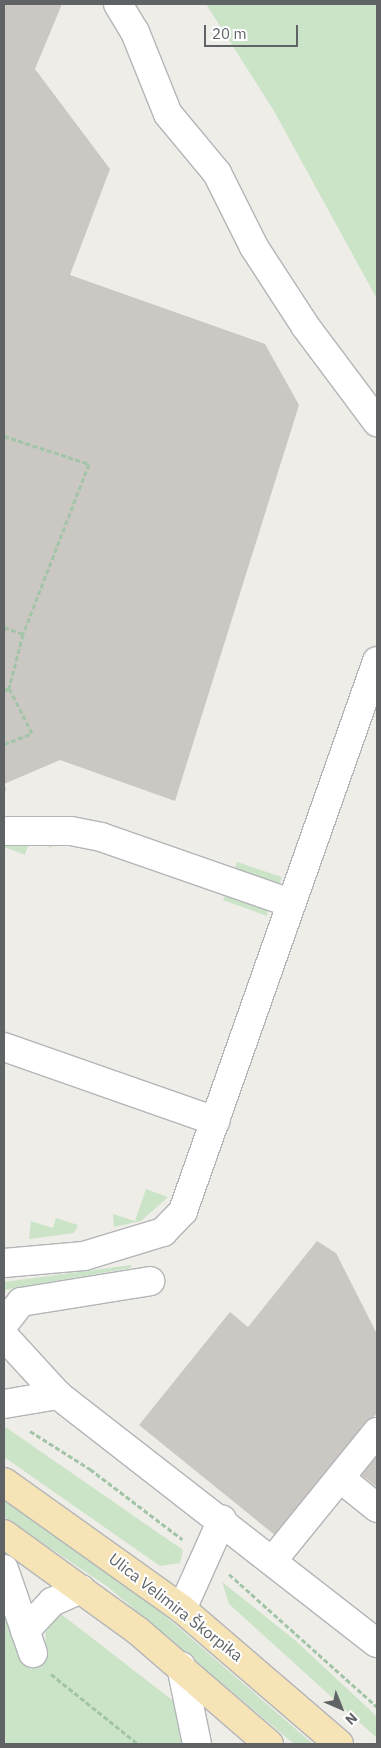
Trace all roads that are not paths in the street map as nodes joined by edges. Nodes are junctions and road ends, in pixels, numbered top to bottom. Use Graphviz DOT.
graph roads {
  1 [pos="118,4"];
  2 [pos="377,422"];
  3 [pos="377,661"];
  4 [pos="4,831"];
  5 [pos="291,903"];
  6 [pos="4,1047"];
  7 [pos="215,1121"];
  8 [pos="4,1263"];
  9 [pos="150,1281"];
  10 [pos="4,1324"];
  11 [pos="4,1336"];
  12 [pos="58,1394"];
  13 [pos="4,1404"];
  14 [pos="377,1432"];
  15 [pos="340,1478"];
  16 [pos="4,1482"];
  17 [pos="377,1508"];
  18 [pos="222,1520"];
  19 [pos="4,1534"];
  20 [pos="274,1560"];
  21 [pos="4,1569"];
  22 [pos="81,1590"];
  23 [pos="182,1609"];
  24 [pos="377,1643"];
  25 [pos="181,1666"];
  26 [pos="196,1744"];
  27 [pos="269,1744"];
  28 [pos="339,1744"];
  1 -- 2 [label="lane"];
  3 -- 5 [label="lane"];
  4 -- 5 [label="lane"];
  5 -- 7 [label="lane"];
  6 -- 7 [label="lane"];
  7 -- 8 [label="lane"];
  9 -- 10 [label="lane"];
  11 -- 12 [label="lane"];
  12 -- 13 [label="lane"];
  12 -- 18 [label="lane"];
  14 -- 15 [label="lane"];
  15 -- 17 [label="lane"];
  15 -- 20 [label="lane"];
  16 -- 23 [label="main road, Ulica Velimira Škorpika"];
  18 -- 20 [label="lane"];
  18 -- 23 [label="lane"];
  19 -- 22 [label="main road"];
  20 -- 24 [label="lane"];
  21 -- 22 [label="lane"];
  22 -- 25 [label="main road"];
  23 -- 28 [label="main road, Ulica Velimira Škorpika"];
  25 -- 26 [label="lane"];
  25 -- 27 [label="main road"];
}
